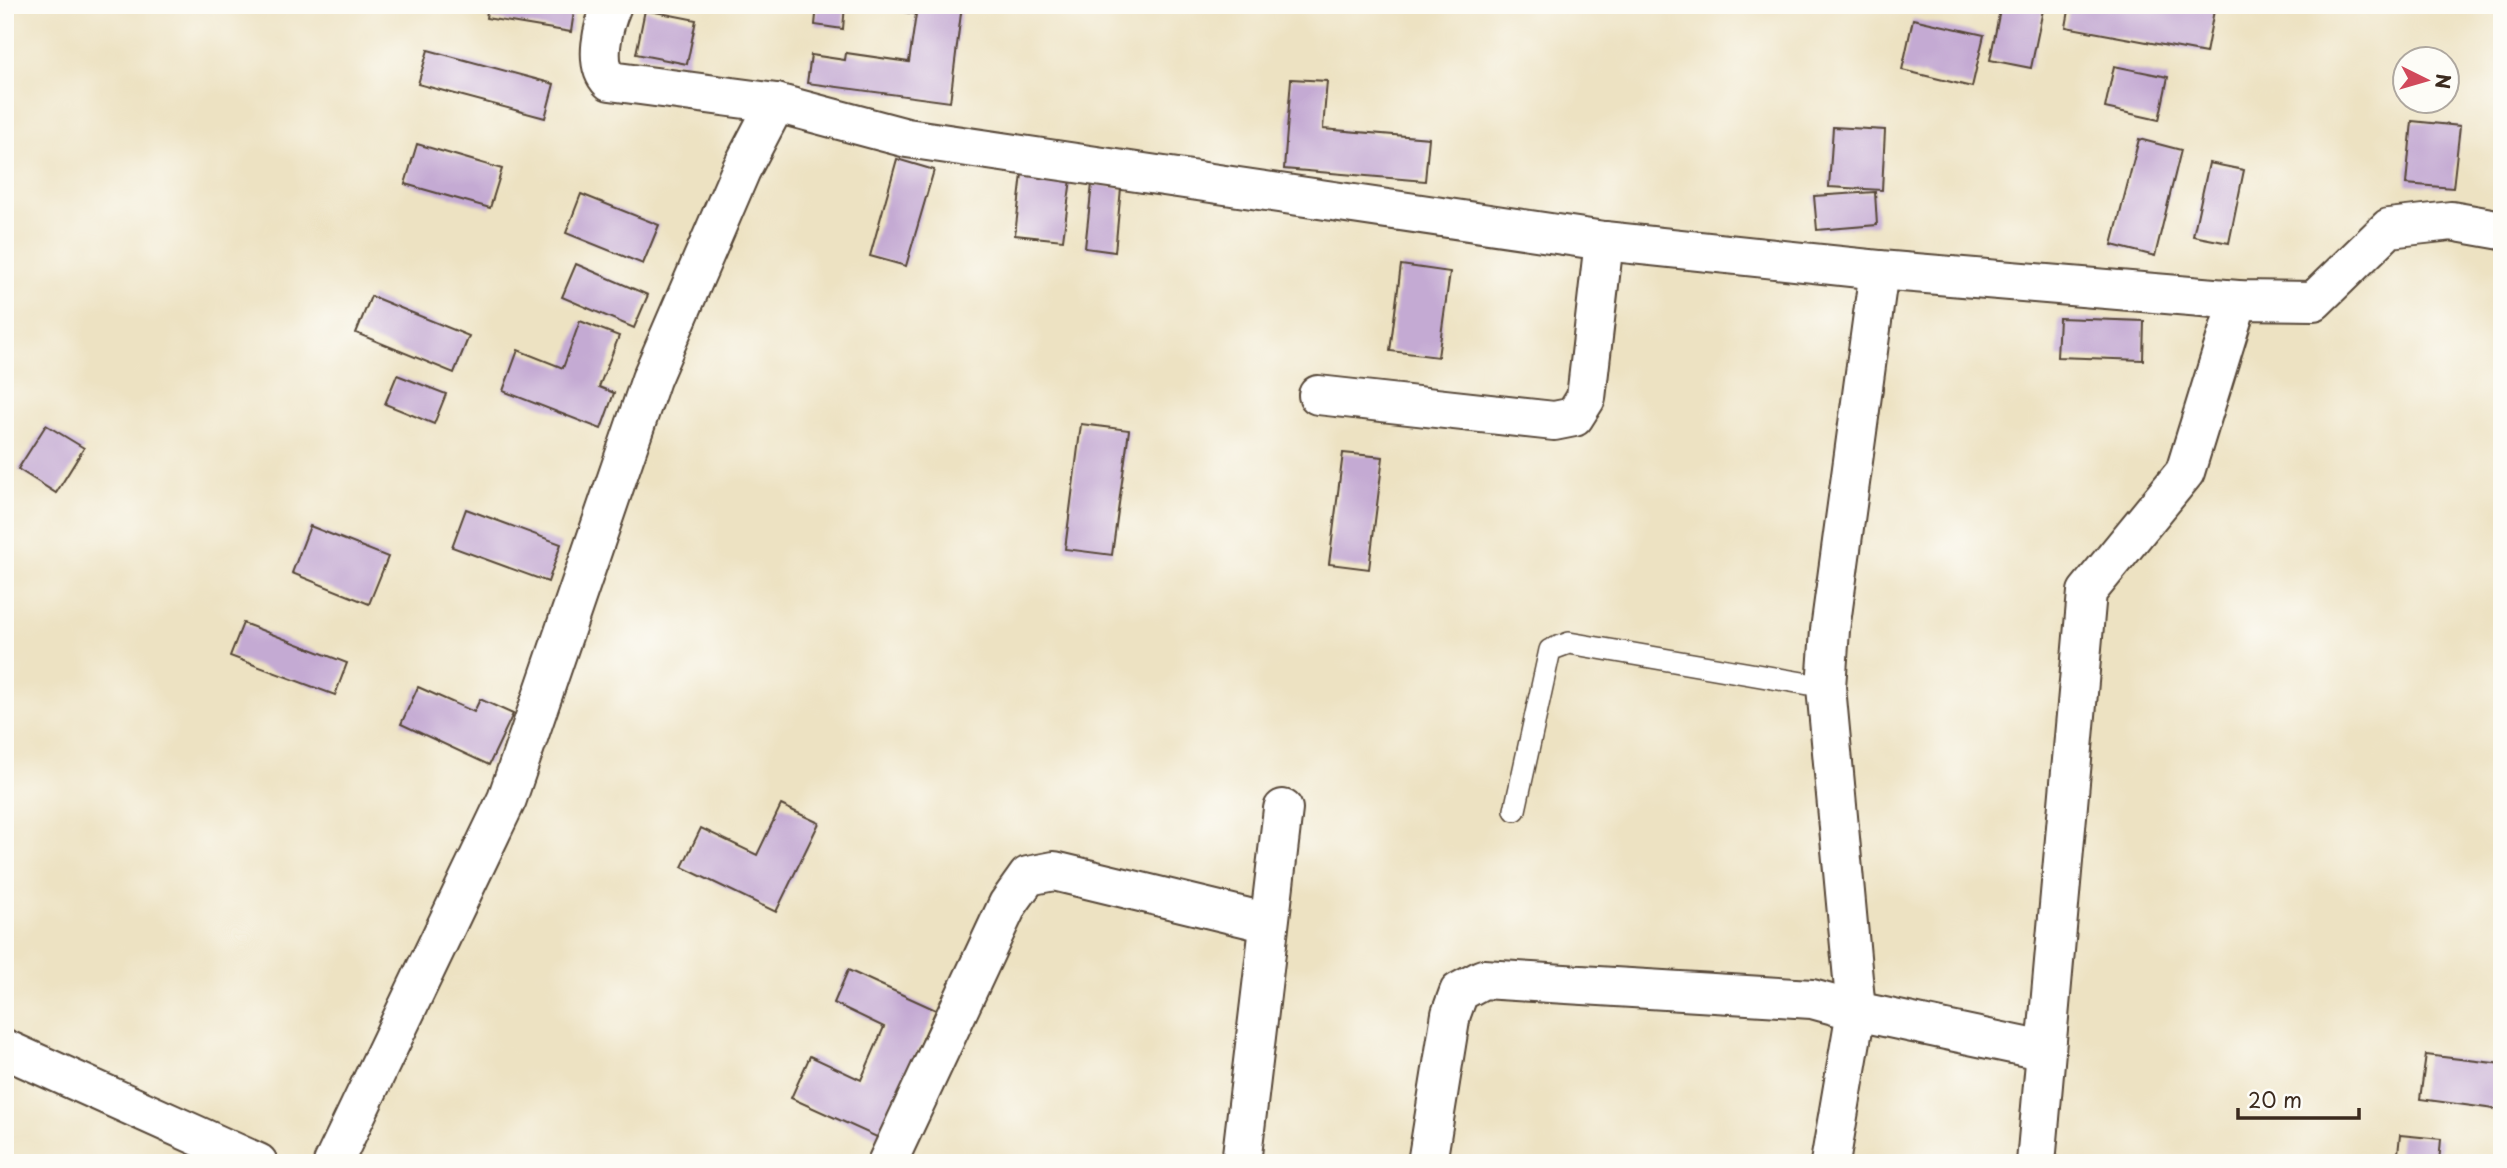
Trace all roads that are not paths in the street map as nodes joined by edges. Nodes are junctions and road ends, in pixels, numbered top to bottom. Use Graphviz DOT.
graph roads {
  1 [pos="612,5"];
  2 [pos="775,103"];
  3 [pos="2502,230"];
  4 [pos="1604,241"];
  5 [pos="1879,270"];
  6 [pos="2238,300"];
  7 [pos="1318,394"];
  8 [pos="1826,687"];
  9 [pos="1283,809"];
  10 [pos="1515,810"];
  11 [pos="1269,923"];
  12 [pos="1856,1012"];
  13 [pos="5,1049"];
  14 [pos="2045,1051"];
  15 [pos="258,1163"];
  16 [pos="333,1163"];
  17 [pos="887,1163"];
  18 [pos="1241,1163"];
  19 [pos="1427,1163"];
  20 [pos="1830,1163"];
  21 [pos="2036,1163"];
  1 -- 2 [label="street"];
  2 -- 4 [label="street"];
  2 -- 16 [label="street"];
  3 -- 6 [label="street"];
  4 -- 5 [label="street"];
  4 -- 7 [label="street"];
  5 -- 6 [label="street"];
  5 -- 8 [label="street"];
  6 -- 14 [label="street"];
  8 -- 10 [label="lane"];
  8 -- 12 [label="street"];
  9 -- 11 [label="street"];
  11 -- 17 [label="street"];
  11 -- 18 [label="street"];
  12 -- 14 [label="street"];
  12 -- 19 [label="street"];
  12 -- 20 [label="street"];
  13 -- 15 [label="street"];
  14 -- 21 [label="street"];
}
